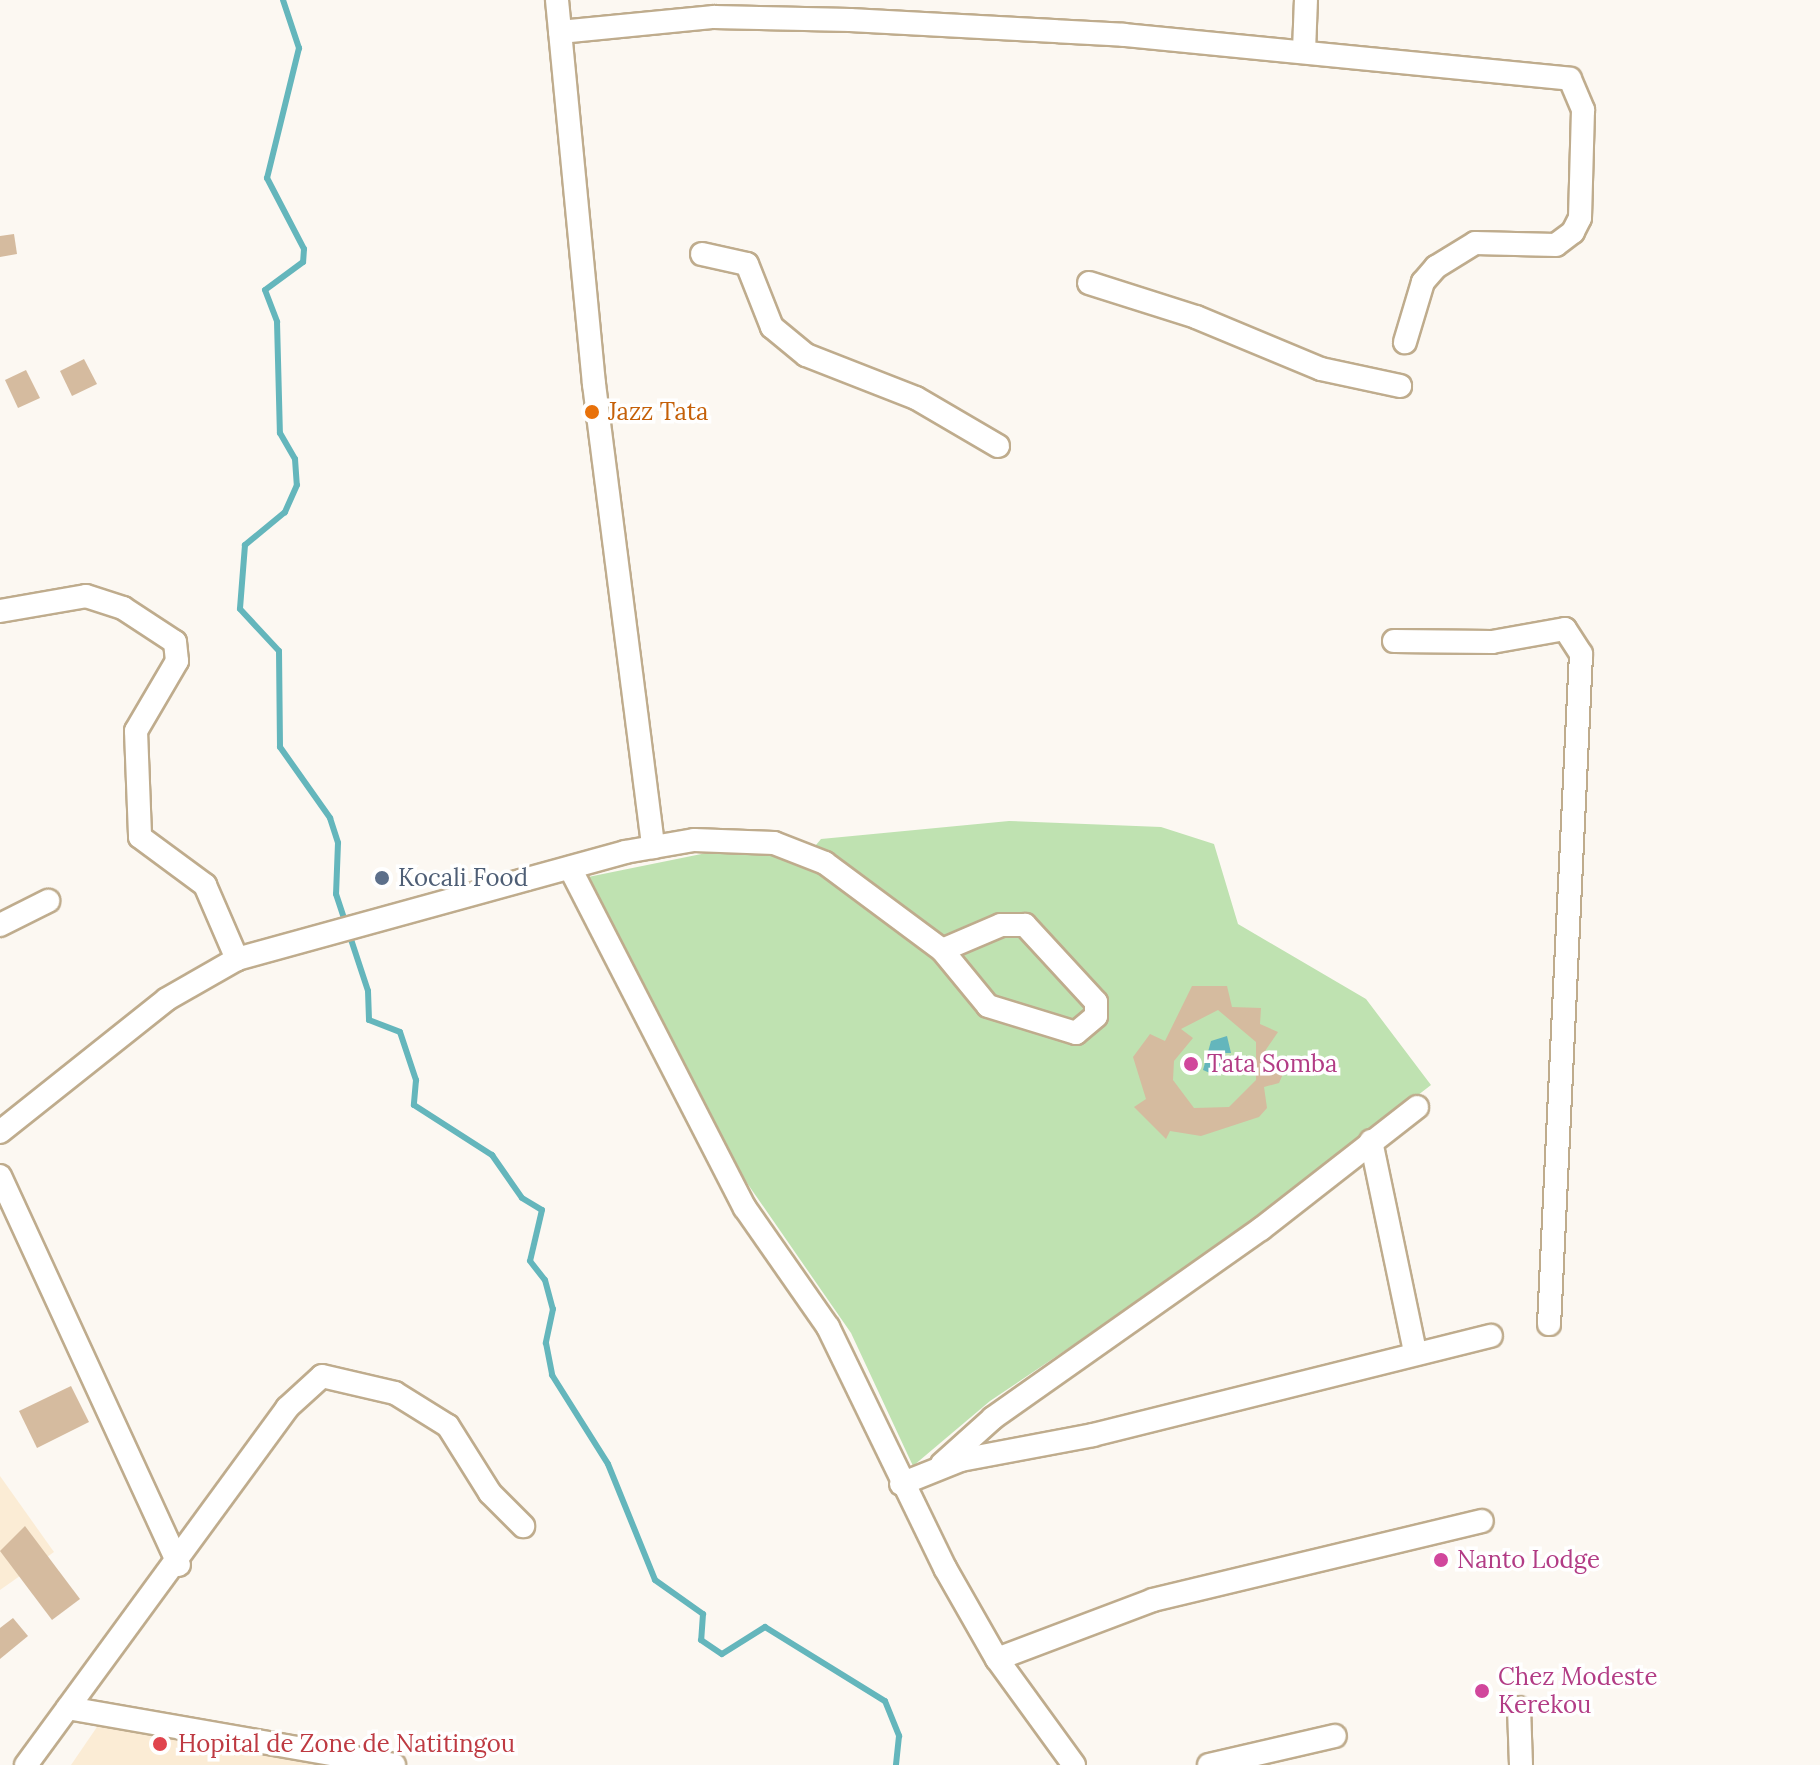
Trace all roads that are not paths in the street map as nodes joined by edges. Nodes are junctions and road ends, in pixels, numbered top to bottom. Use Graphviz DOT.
graph roads {
  1 [pos="557,0"];
  2 [pos="1306,0"];
  3 [pos="560,32"];
  4 [pos="1304,51"];
  5 [pos="702,254"];
  6 [pos="1089,283"];
  7 [pos="1405,342"];
  8 [pos="1400,386"];
  9 [pos="998,446"];
  10 [pos="0,611"];
  11 [pos="1394,641"];
  12 [pos="653,847"];
  13 [pos="570,868"];
  14 [pos="48,901"];
  15 [pos="0,925"];
  16 [pos="942,950"];
  17 [pos="237,959"];
  18 [pos="1417,1107"];
  19 [pos="0,1132"];
  20 [pos="1371,1141"];
  21 [pos="0,1176"];
  22 [pos="1549,1324"];
  23 [pos="1491,1336"];
  24 [pos="1415,1352"];
  25 [pos="940,1466"];
  26 [pos="901,1484"];
  27 [pos="1482,1521"];
  28 [pos="523,1526"];
  29 [pos="179,1565"];
  30 [pos="997,1659"];
  31 [pos="68,1708"];
  32 [pos="1519,1708"];
  33 [pos="1335,1736"];
  34 [pos="26,1765"];
  35 [pos="394,1765"];
  36 [pos="1074,1765"];
  37 [pos="1209,1765"];
  38 [pos="1521,1765"];
  1 -- 3 [label="street"];
  2 -- 4 [label="street"];
  3 -- 4 [label="street"];
  3 -- 12 [label="street"];
  4 -- 7 [label="street"];
  5 -- 9 [label="street"];
  6 -- 8 [label="street"];
  10 -- 17 [label="street"];
  11 -- 22 [label="street"];
  12 -- 13 [label="street"];
  12 -- 16 [label="street"];
  13 -- 17 [label="street"];
  13 -- 26 [label="street"];
  14 -- 15 [label="street"];
  16 -- 16 [label="street"];
  17 -- 19 [label="street"];
  18 -- 20 [label="street"];
  20 -- 24 [label="street"];
  20 -- 25 [label="street"];
  21 -- 29 [label="street"];
  23 -- 24 [label="street"];
  24 -- 25 [label="street"];
  25 -- 26 [label="street"];
  26 -- 30 [label="street"];
  27 -- 30 [label="street"];
  28 -- 29 [label="street"];
  29 -- 31 [label="street"];
  30 -- 36 [label="street"];
  31 -- 34 [label="street"];
  31 -- 35 [label="street"];
  32 -- 38 [label="street"];
  33 -- 37 [label="street"];
}
